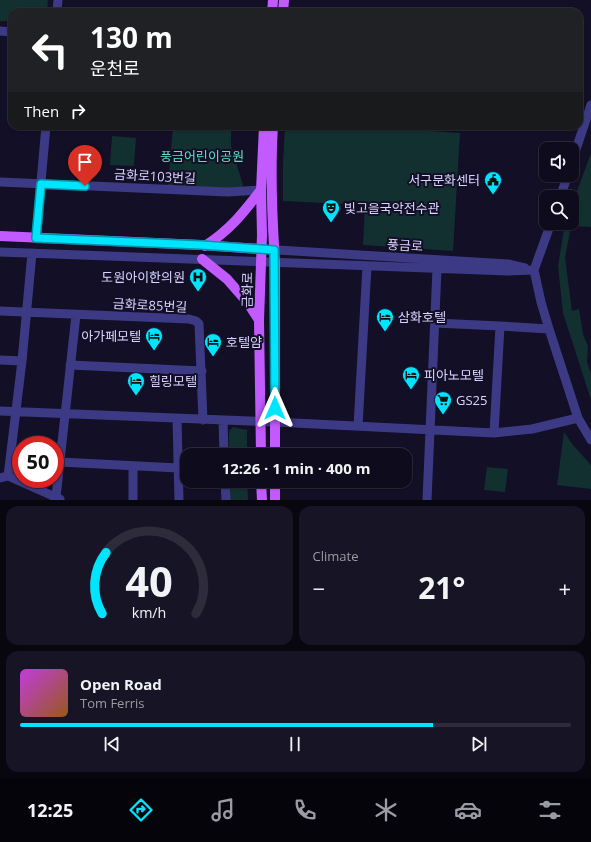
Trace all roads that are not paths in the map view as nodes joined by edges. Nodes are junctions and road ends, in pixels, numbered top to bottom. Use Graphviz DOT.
graph roads {
  1 [pos="591,105"];
  2 [pos="583,129"];
  3 [pos="46,130"];
  4 [pos="264,130"];
  5 [pos="273,130"];
  6 [pos="583,130"];
  7 [pos="578,142"];
  8 [pos="0,182"];
  9 [pos="41,184"];
  10 [pos="260,190"];
  11 [pos="548,230"];
  12 [pos="0,236"];
  13 [pos="36,238"];
  14 [pos="205,246"];
  15 [pos="261,249"];
  16 [pos="274,250"];
  17 [pos="0,252"];
  18 [pos="32,253"];
  19 [pos="202,260"];
  20 [pos="275,262"];
  21 [pos="261,263"];
  22 [pos="367,266"];
  23 [pos="437,269"];
  24 [pos="534,270"];
  25 [pos="0,311"];
  26 [pos="26,312"];
  27 [pos="76,315"];
  28 [pos="260,320"];
  29 [pos="435,323"];
  30 [pos="500,326"];
  31 [pos="549,329"];
  32 [pos="0,360"];
  33 [pos="22,361"];
  34 [pos="70,365"];
  35 [pos="202,371"];
  36 [pos="0,411"];
  37 [pos="16,412"];
  38 [pos="65,413"];
  39 [pos="578,418"];
  40 [pos="177,419"];
  41 [pos="203,420"];
  42 [pos="224,420"];
  43 [pos="260,422"];
  44 [pos="275,422"];
  45 [pos="358,426"];
  46 [pos="430,429"];
  47 [pos="494,433"];
  48 [pos="63,436"];
  49 [pos="591,440"];
  50 [pos="224,448"];
  51 [pos="261,448"];
  52 [pos="275,448"];
  53 [pos="64,462"];
  54 [pos="133,466"];
  55 [pos="178,468"];
  56 [pos="4,477"];
  57 [pos="59,488"];
  58 [pos="225,488"];
  59 [pos="261,488"];
  60 [pos="275,488"];
  61 [pos="59,499"];
  62 [pos="133,500"];
  63 [pos="179,500"];
  64 [pos="226,500"];
  65 [pos="262,500"];
  66 [pos="276,500"];
  67 [pos="427,500"];
  1 -- 2 [label="street"];
  3 -- 9 [label="street"];
  4 -- 10 [label="main road, 금화로"];
  5 -- 16 [label="main road"];
  6 -- 7 [label="street"];
  8 -- 9 [label="street, 금화로103번길"];
  9 -- 10 [label="street, 금화로103번길"];
  9 -- 13 [label="street"];
  10 -- 14 [label="main road"];
  10 -- 15 [label="main road, 금화로"];
  11 -- 24 [label="street"];
  12 -- 13 [label="main road"];
  13 -- 14 [label="main road"];
  14 -- 15 [label="main road"];
  15 -- 16 [label="street, 풍금로"];
  15 -- 21 [label="main road, 금화로"];
  16 -- 20 [label="main road"];
  16 -- 24 [label="street, 풍금로"];
  17 -- 18 [label="street, 풍금로"];
  18 -- 19 [label="street, 풍금로"];
  18 -- 26 [label="street"];
  19 -- 21 [label="street, 풍금로"];
  19 -- 28 [label="main road"];
  20 -- 21 [label="street, 풍금로"];
  20 -- 22 [label="street, 풍금로"];
  20 -- 44 [label="main road"];
  21 -- 28 [label="main road, 금화로"];
  22 -- 23 [label="street, 풍금로"];
  22 -- 45 [label="street"];
  23 -- 24 [label="street, 풍금로"];
  23 -- 29 [label="street"];
  24 -- 31 [label="street"];
  25 -- 26 [label="street, 금화로85번길"];
  26 -- 27 [label="street, 금화로85번길"];
  26 -- 33 [label="street"];
  27 -- 34 [label="street"];
  27 -- 35 [label="street, 금화로85번길"];
  28 -- 43 [label="main road, 금화로"];
  29 -- 30 [label="street"];
  29 -- 46 [label="street"];
  30 -- 31 [label="street"];
  30 -- 47 [label="street"];
  31 -- 39 [label="street"];
  32 -- 33 [label="street"];
  33 -- 37 [label="street"];
  34 -- 35 [label="street"];
  34 -- 38 [label="street"];
  35 -- 41 [label="street, 금화로85번길"];
  36 -- 37 [label="street"];
  37 -- 38 [label="street"];
  37 -- 56 [label="street"];
  38 -- 40 [label="street"];
  38 -- 48 [label="street"];
  39 -- 47 [label="street"];
  39 -- 49 [label="street"];
  40 -- 41 [label="street"];
  40 -- 55 [label="street"];
  41 -- 42 [label="street"];
  42 -- 43 [label="street"];
  42 -- 50 [label="street"];
  43 -- 44 [label="street"];
  43 -- 51 [label="main road, 금화로"];
  44 -- 45 [label="street"];
  44 -- 52 [label="main road"];
  45 -- 46 [label="street"];
  46 -- 47 [label="street"];
  46 -- 67 [label="street"];
  53 -- 54 [label="street"];
  54 -- 55 [label="street"];
  54 -- 62 [label="street"];
  55 -- 63 [label="street"];
  56 -- 61 [label="street"];
  57 -- 61 [label="street"];
  58 -- 64 [label="street"];
  59 -- 65 [label="main road"];
  60 -- 66 [label="main road"];
}
